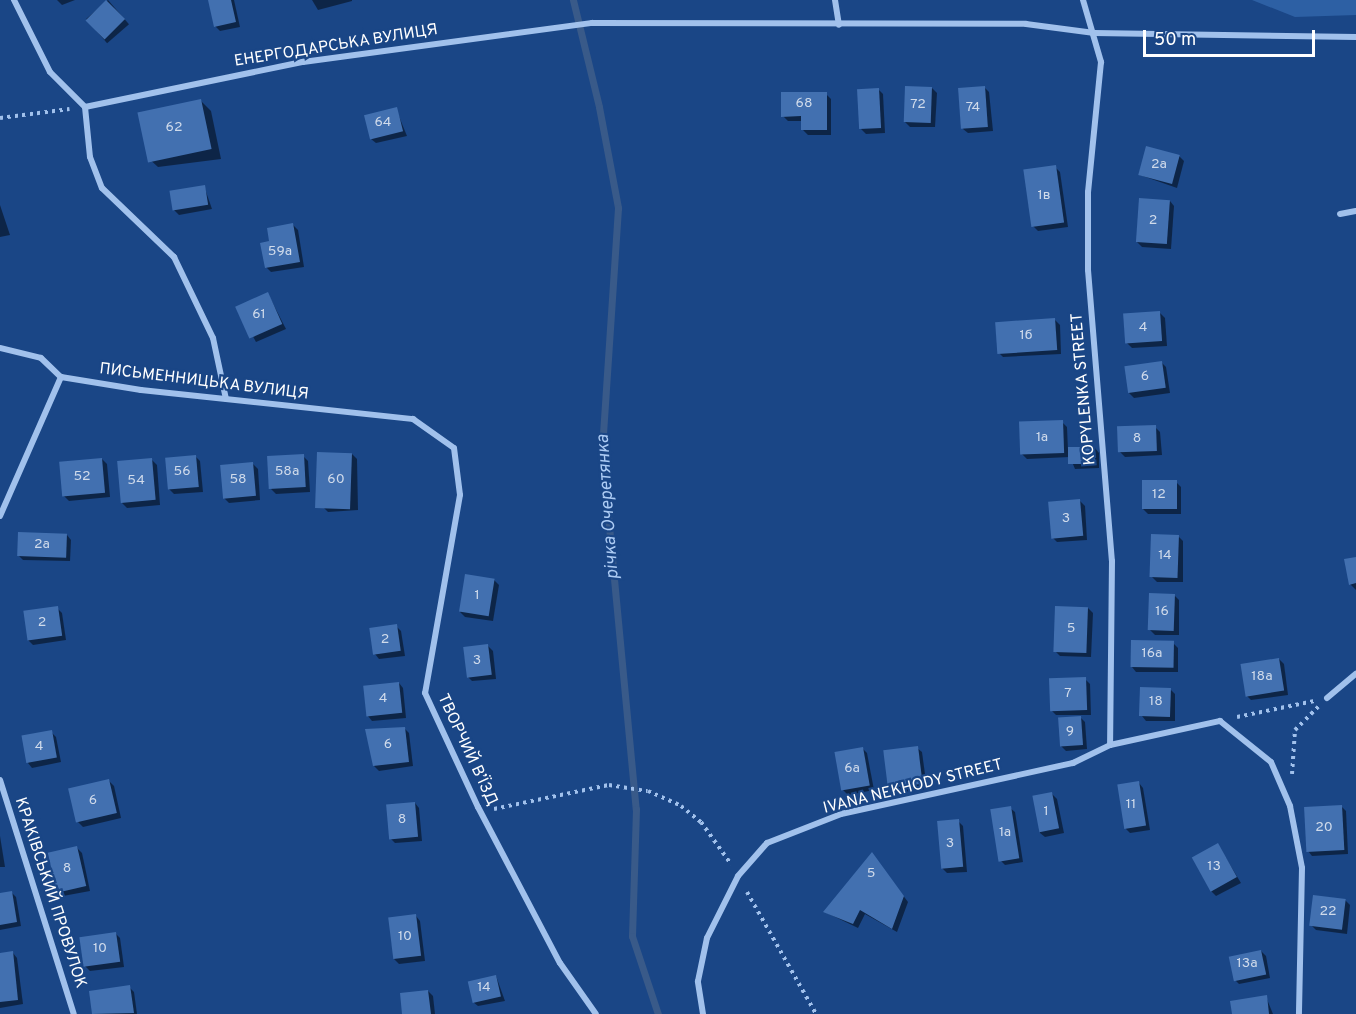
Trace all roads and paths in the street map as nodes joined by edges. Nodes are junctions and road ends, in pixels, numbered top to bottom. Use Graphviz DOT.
graph roads {
  1 [pos="14,0"];
  2 [pos="836,0"];
  3 [pos="1083,0"];
  4 [pos="839,24"];
  5 [pos="1094,33"];
  6 [pos="1356,36"];
  7 [pos="85,107"];
  8 [pos="0,118"];
  9 [pos="1356,211"];
  10 [pos="1340,214"];
  11 [pos="0,348"];
  12 [pos="61,377"];
  13 [pos="226,399"];
  14 [pos="413,419"];
  15 [pos="0,516"];
  16 [pos="1356,675"];
  17 [pos="1327,698"];
  18 [pos="1220,721"];
  19 [pos="1110,745"];
  20 [pos="0,780"];
  21 [pos="1290,806"];
  22 [pos="481,812"];
  23 [pos="738,876"];
  24 [pos="74,1014"];
  25 [pos="596,1014"];
  26 [pos="703,1014"];
  27 [pos="816,1014"];
  28 [pos="1299,1014"];
  1 -- 7 [label="street"];
  2 -- 4 [label="street"];
  3 -- 5 [label="street, KOPYLENKA STREET"];
  4 -- 5 [label="street"];
  4 -- 7 [label="street, ЕНЕРГОДАРСЬКА ВУЛИЦЯ"];
  5 -- 6 [label="street"];
  5 -- 19 [label="street, KOPYLENKA STREET"];
  7 -- 8 [label="path"];
  7 -- 13 [label="street"];
  9 -- 10 [label="street"];
  11 -- 12 [label="street"];
  12 -- 13 [label="street, ПИСЬМЕННИЦЬКА ВУЛИЦЯ"];
  12 -- 15 [label="street"];
  13 -- 14 [label="street, ПИСЬМЕННИЦЬКА ВУЛИЦЯ"];
  14 -- 22 [label="street, ТВОРЧИЙ В’ЇЗД"];
  16 -- 17 [label="street"];
  17 -- 18 [label="path"];
  17 -- 21 [label="path"];
  18 -- 19 [label="street, IVANA NEKHODY STREET"];
  18 -- 21 [label="street"];
  19 -- 23 [label="street, IVANA NEKHODY STREET"];
  20 -- 24 [label="street, КРАКІВСЬКИЙ ПРОВУЛОК"];
  21 -- 28 [label="street"];
  22 -- 23 [label="path"];
  22 -- 25 [label="street, ТВОРЧИЙ В’ЇЗД"];
  23 -- 26 [label="street, IVANA NEKHODY STREET"];
  23 -- 27 [label="path"];
}
